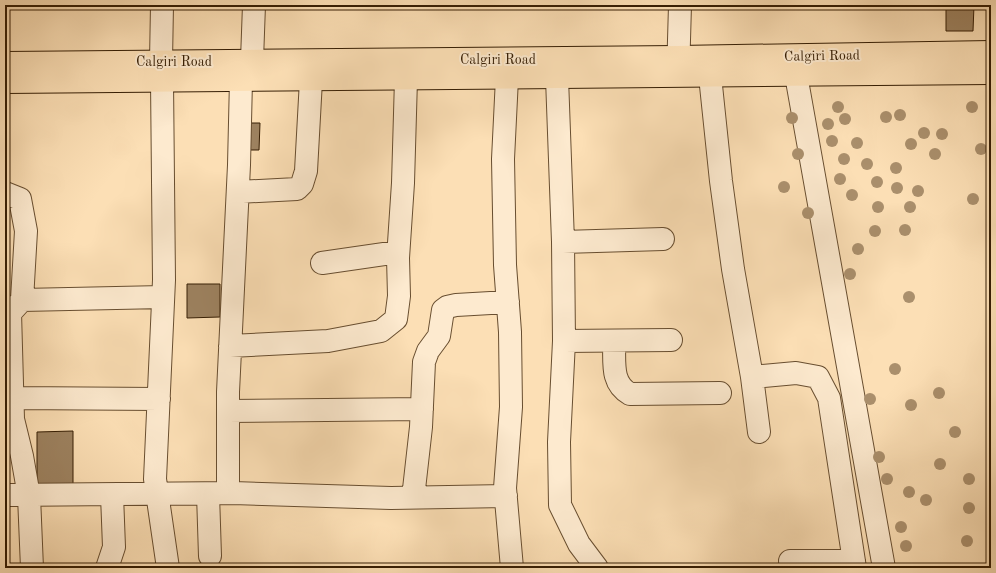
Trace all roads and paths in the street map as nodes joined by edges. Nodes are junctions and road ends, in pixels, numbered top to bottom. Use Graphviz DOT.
graph roads {
  1 [pos="162,5"];
  2 [pos="254,5"];
  3 [pos="680,5"];
  4 [pos="991,52"];
  5 [pos="252,60"];
  6 [pos="5,63"];
  7 [pos="678,67"];
  8 [pos="162,71"];
  9 [pos="991,73"];
  10 [pos="710,76"];
  11 [pos="796,76"];
  12 [pos="507,78"];
  13 [pos="557,78"];
  14 [pos="406,79"];
  15 [pos="241,80"];
  16 [pos="311,80"];
  17 [pos="5,82"];
  18 [pos="238,192"];
  19 [pos="5,194"];
  20 [pos="663,239"];
  21 [pos="563,242"];
  22 [pos="398,252"];
  23 [pos="322,263"];
  24 [pos="163,297"];
  25 [pos="508,302"];
  26 [pos="12,308"];
  27 [pos="671,340"];
  28 [pos="564,341"];
  29 [pos="614,341"];
  30 [pos="230,346"];
  31 [pos="752,377"];
  32 [pos="720,393"];
  33 [pos="12,398"];
  34 [pos="159,399"];
  35 [pos="422,408"];
  36 [pos="228,411"];
  37 [pos="759,432"];
  38 [pos="218,493"];
  39 [pos="157,494"];
  40 [pos="112,495"];
  41 [pos="5,496"];
  42 [pos="30,496"];
  43 [pos="506,496"];
  44 [pos="413,498"];
  45 [pos="210,556"];
  46 [pos="790,561"];
  47 [pos="855,565"];
  48 [pos="32,568"];
  49 [pos="107,568"];
  50 [pos="168,568"];
  51 [pos="512,568"];
  52 [pos="597,568"];
  53 [pos="884,568"];
  1 -- 8 [label="street"];
  2 -- 5 [label="street"];
  3 -- 7 [label="street"];
  4 -- 7 [label="main road, Calgiri Road"];
  5 -- 7 [label="main road, Calgiri Road"];
  5 -- 8 [label="main road, Calgiri Road"];
  6 -- 8 [label="main road, Calgiri Road"];
  7 -- 10 [label="main road, Calgiri Road"];
  7 -- 13 [label="main road, Calgiri Road"];
  8 -- 15 [label="main road, Calgiri Road"];
  8 -- 17 [label="main road, Calgiri Road"];
  8 -- 24 [label="street"];
  9 -- 11 [label="main road, Calgiri Road"];
  10 -- 11 [label="main road, Calgiri Road"];
  10 -- 31 [label="street"];
  11 -- 53 [label="street"];
  12 -- 13 [label="main road, Calgiri Road"];
  12 -- 14 [label="main road, Calgiri Road"];
  12 -- 25 [label="street"];
  13 -- 21 [label="street"];
  14 -- 16 [label="main road, Calgiri Road"];
  14 -- 22 [label="street"];
  15 -- 16 [label="main road, Calgiri Road"];
  15 -- 18 [label="street"];
  16 -- 18 [label="street"];
  18 -- 30 [label="street"];
  19 -- 26 [label="street"];
  20 -- 21 [label="street"];
  21 -- 28 [label="street"];
  22 -- 23 [label="street"];
  22 -- 30 [label="street"];
  24 -- 26 [label="street"];
  24 -- 34 [label="street"];
  25 -- 35 [label="street"];
  25 -- 43 [label="street"];
  26 -- 33 [label="street"];
  27 -- 29 [label="street"];
  28 -- 29 [label="street"];
  28 -- 52 [label="street"];
  29 -- 32 [label="street"];
  30 -- 36 [label="street"];
  31 -- 37 [label="street"];
  31 -- 47 [label="street"];
  33 -- 34 [label="street"];
  33 -- 42 [label="street"];
  34 -- 39 [label="street"];
  35 -- 36 [label="street"];
  35 -- 44 [label="street"];
  36 -- 38 [label="street"];
  38 -- 39 [label="street"];
  38 -- 44 [label="street"];
  38 -- 45 [label="street"];
  39 -- 40 [label="street"];
  39 -- 50 [label="street"];
  40 -- 42 [label="street"];
  40 -- 49 [label="street"];
  41 -- 42 [label="street"];
  42 -- 48 [label="street"];
  43 -- 44 [label="street"];
  43 -- 51 [label="street"];
  46 -- 47 [label="street"];
}
